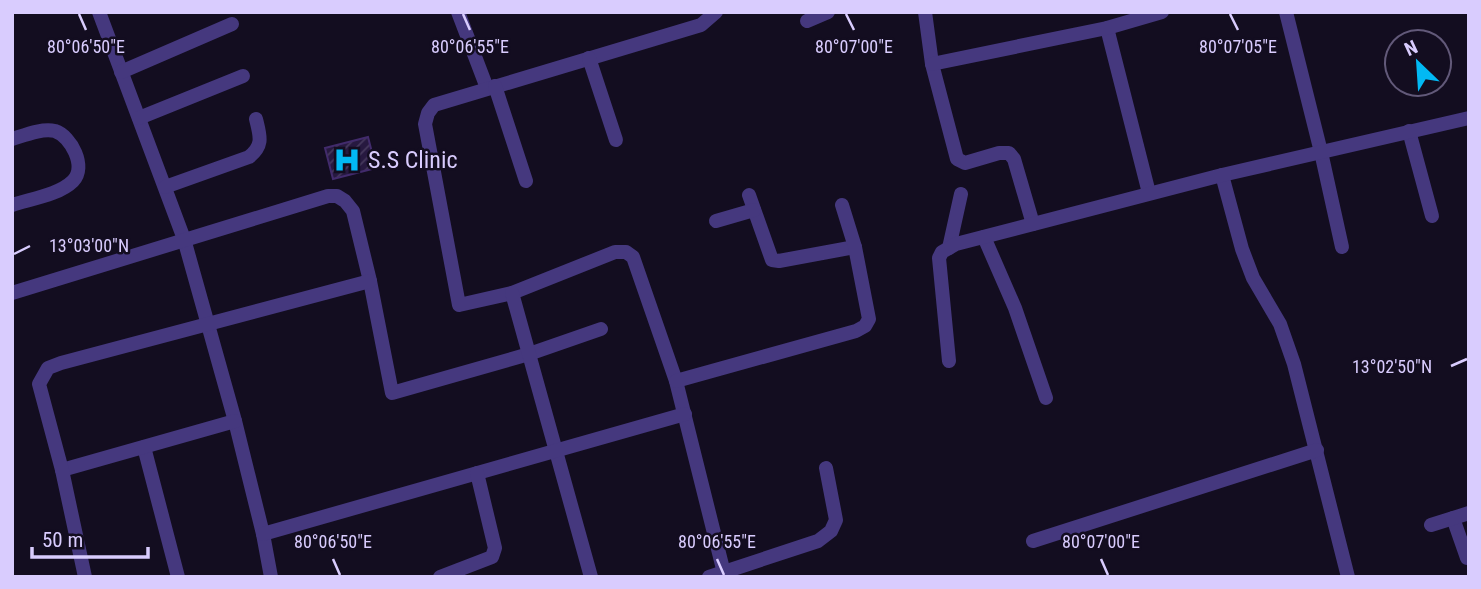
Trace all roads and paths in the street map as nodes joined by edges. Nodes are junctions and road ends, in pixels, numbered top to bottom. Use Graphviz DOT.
graph roads {
  1 [pos="99,12"];
  2 [pos="458,12"];
  3 [pos="716,12"];
  4 [pos="828,12"];
  5 [pos="925,12"];
  6 [pos="1162,12"];
  7 [pos="1286,12"];
  8 [pos="698,18"];
  9 [pos="807,21"];
  10 [pos="232,24"];
  11 [pos="1107,28"];
  12 [pos="589,58"];
  13 [pos="932,64"];
  14 [pos="121,72"];
  15 [pos="243,76"];
  16 [pos="491,87"];
  17 [pos="139,118"];
  18 [pos="1469,118"];
  19 [pos="256,119"];
  20 [pos="1409,131"];
  21 [pos="12,139"];
  22 [pos="616,140"];
  23 [pos="1321,152"];
  24 [pos="1222,175"];
  25 [pos="526,181"];
  26 [pos="165,187"];
  27 [pos="1149,193"];
  28 [pos="961,194"];
  29 [pos="749,195"];
  30 [pos="12,205"];
  31 [pos="842,205"];
  32 [pos="754,210"];
  33 [pos="1432,216"];
  34 [pos="716,220"];
  35 [pos="1033,224"];
  36 [pos="984,237"];
  37 [pos="184,239"];
  38 [pos="855,247"];
  39 [pos="1342,247"];
  40 [pos="949,248"];
  41 [pos="370,281"];
  42 [pos="12,293"];
  43 [pos="512,293"];
  44 [pos="208,324"];
  45 [pos="601,329"];
  46 [pos="529,354"];
  47 [pos="949,361"];
  48 [pos="676,381"];
  49 [pos="1046,398"];
  50 [pos="685,414"];
  51 [pos="235,422"];
  52 [pos="144,447"];
  53 [pos="1317,450"];
  54 [pos="556,451"];
  55 [pos="826,468"];
  56 [pos="62,470"];
  57 [pos="477,473"];
  58 [pos="1469,513"];
  59 [pos="1453,518"];
  60 [pos="1431,525"];
  61 [pos="263,534"];
  62 [pos="1033,541"];
  63 [pos="1467,558"];
  64 [pos="725,575"];
  65 [pos="85,577"];
  66 [pos="178,577"];
  67 [pos="271,577"];
  68 [pos="440,577"];
  69 [pos="591,577"];
  70 [pos="709,577"];
  71 [pos="1348,577"];
  1 -- 14 [label="street"];
  2 -- 16 [label="street"];
  3 -- 8 [label="street"];
  4 -- 9 [label="street"];
  5 -- 13 [label="street"];
  6 -- 11 [label="street"];
  7 -- 23 [label="street"];
  8 -- 12 [label="street"];
  10 -- 14 [label="street"];
  11 -- 13 [label="street"];
  11 -- 27 [label="street"];
  12 -- 16 [label="street"];
  12 -- 22 [label="street"];
  13 -- 35 [label="street"];
  14 -- 17 [label="street"];
  15 -- 17 [label="street"];
  16 -- 25 [label="street"];
  16 -- 43 [label="street"];
  17 -- 26 [label="street"];
  18 -- 20 [label="street"];
  19 -- 26 [label="street"];
  20 -- 23 [label="street"];
  20 -- 33 [label="street"];
  21 -- 30 [label="street"];
  23 -- 24 [label="street"];
  23 -- 39 [label="street"];
  24 -- 27 [label="street"];
  24 -- 53 [label="street"];
  26 -- 37 [label="street"];
  27 -- 35 [label="street"];
  28 -- 40 [label="street"];
  29 -- 32 [label="street"];
  31 -- 38 [label="street"];
  32 -- 34 [label="street"];
  32 -- 38 [label="street"];
  35 -- 36 [label="street"];
  36 -- 40 [label="street"];
  36 -- 49 [label="street"];
  37 -- 41 [label="street"];
  37 -- 42 [label="street"];
  37 -- 44 [label="street"];
  38 -- 48 [label="street"];
  40 -- 47 [label="street"];
  41 -- 44 [label="street"];
  41 -- 46 [label="street"];
  43 -- 46 [label="street"];
  43 -- 48 [label="street"];
  44 -- 51 [label="street"];
  44 -- 56 [label="street"];
  45 -- 46 [label="street"];
  46 -- 54 [label="street"];
  48 -- 50 [label="street"];
  50 -- 54 [label="street"];
  50 -- 64 [label="street"];
  51 -- 52 [label="street"];
  51 -- 61 [label="street"];
  52 -- 56 [label="street"];
  52 -- 66 [label="street"];
  53 -- 62 [label="street"];
  53 -- 71 [label="street"];
  54 -- 57 [label="street"];
  54 -- 69 [label="street"];
  55 -- 64 [label="street"];
  56 -- 65 [label="street"];
  57 -- 61 [label="street"];
  57 -- 68 [label="street"];
  58 -- 59 [label="street"];
  59 -- 60 [label="street"];
  59 -- 63 [label="street"];
  61 -- 67 [label="street"];
  64 -- 70 [label="street"];
}
